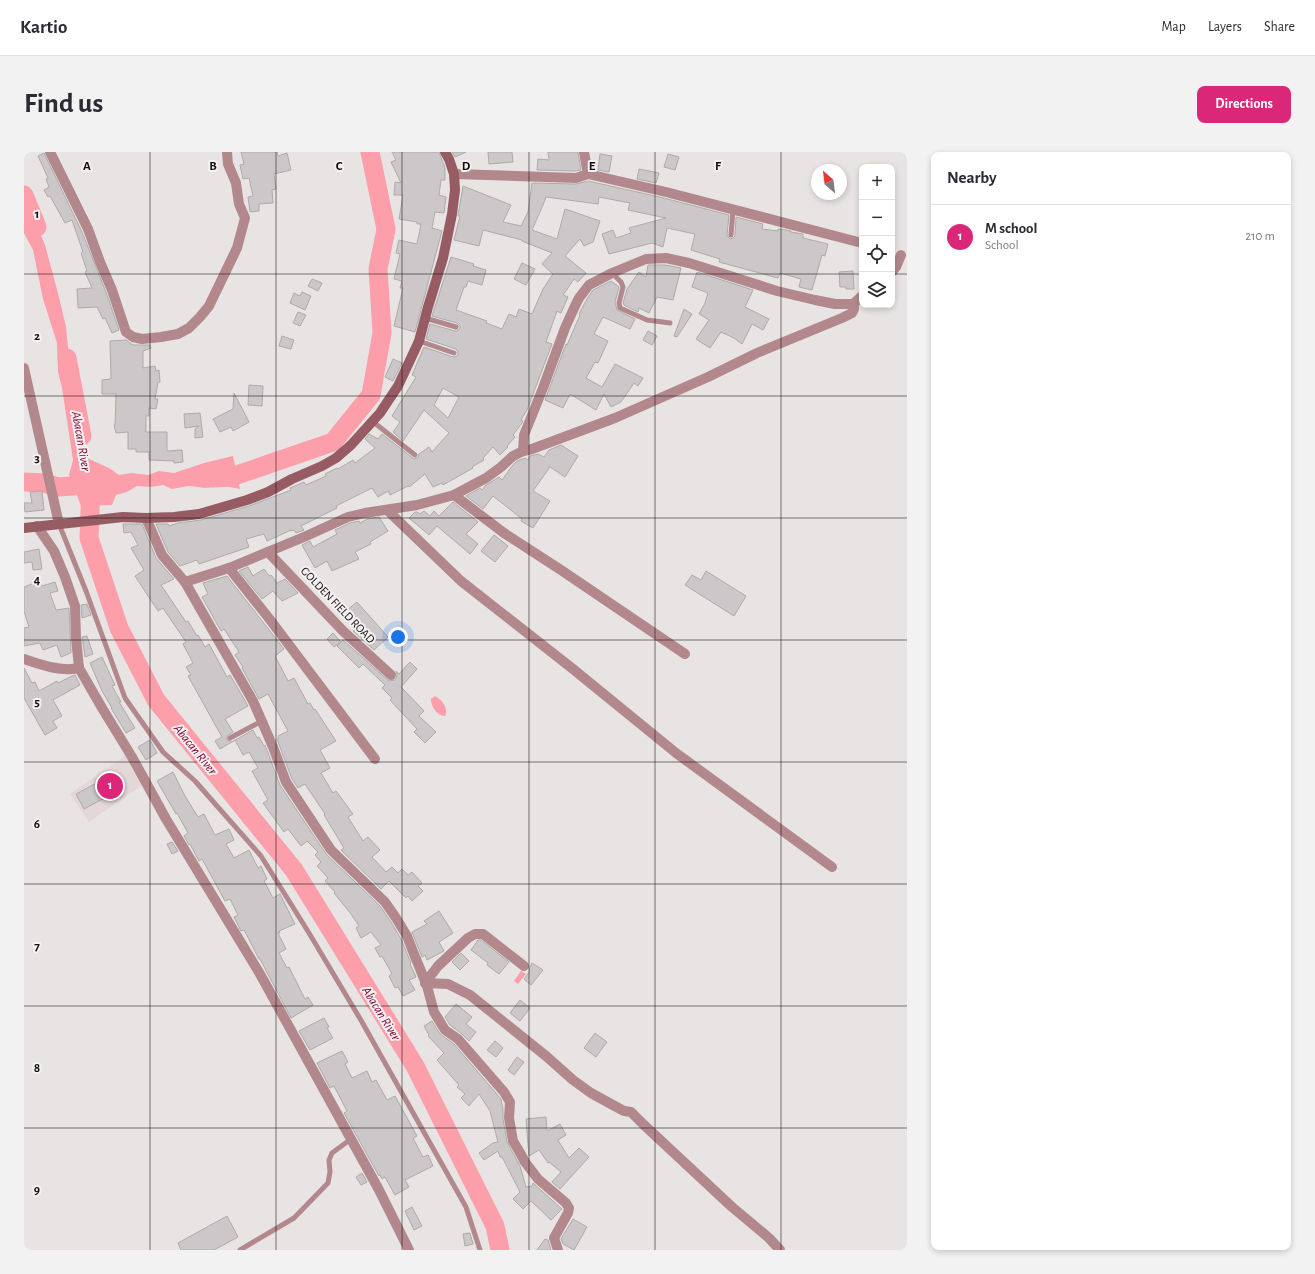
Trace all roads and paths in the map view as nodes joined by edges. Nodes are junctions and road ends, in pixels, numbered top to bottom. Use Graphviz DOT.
graph roads {
  1 [pos="50,152"];
  2 [pos="227,152"];
  3 [pos="444,152"];
  4 [pos="584,152"];
  5 [pos="454,174"];
  6 [pos="588,174"];
  7 [pos="733,210"];
  8 [pos="731,235"];
  9 [pos="859,242"];
  10 [pos="900,254"];
  11 [pos="895,268"];
  12 [pos="612,272"];
  13 [pos="859,299"];
  14 [pos="853,304"];
  15 [pos="426,318"];
  16 [pos="670,323"];
  17 [pos="456,327"];
  18 [pos="419,341"];
  19 [pos="454,353"];
  20 [pos="24,368"];
  21 [pos="372,421"];
  22 [pos="523,451"];
  23 [pos="415,455"];
  24 [pos="454,495"];
  25 [pos="387,510"];
  26 [pos="146,518"];
  27 [pos="62,524"];
  28 [pos="37,526"];
  29 [pos="24,528"];
  30 [pos="268,552"];
  31 [pos="229,568"];
  32 [pos="185,582"];
  33 [pos="685,654"];
  34 [pos="24,659"];
  35 [pos="79,668"];
  36 [pos="391,675"];
  37 [pos="262,721"];
  38 [pos="230,738"];
  39 [pos="375,759"];
  40 [pos="832,867"];
  41 [pos="524,966"];
  42 [pos="425,983"];
  43 [pos="351,1139"];
  44 [pos="240,1250"];
  45 [pos="409,1250"];
  46 [pos="480,1250"];
  47 [pos="558,1250"];
  48 [pos="780,1250"];
  1 -- 2 [label="street"];
  3 -- 5 [label="street"];
  4 -- 6 [label="street"];
  5 -- 6 [label="street"];
  5 -- 15 [label="street"];
  6 -- 7 [label="street"];
  7 -- 8 [label="lane"];
  7 -- 9 [label="street"];
  10 -- 11 [label="street"];
  12 -- 14 [label="street"];
  12 -- 16 [label="lane"];
  12 -- 22 [label="street"];
  13 -- 14 [label="street"];
  14 -- 22 [label="street"];
  15 -- 17 [label="lane"];
  15 -- 18 [label="street"];
  18 -- 19 [label="lane"];
  18 -- 21 [label="street"];
  20 -- 27 [label="street"];
  21 -- 23 [label="lane"];
  21 -- 26 [label="street"];
  22 -- 24 [label="street"];
  24 -- 25 [label="street"];
  24 -- 33 [label="street"];
  25 -- 30 [label="street"];
  25 -- 40 [label="street"];
  26 -- 27 [label="street"];
  26 -- 32 [label="street"];
  27 -- 28 [label="street"];
  27 -- 46 [label="lane"];
  28 -- 29 [label="street"];
  28 -- 35 [label="street"];
  30 -- 31 [label="street"];
  30 -- 36 [label="street, GOLDEN FIELD ROAD"];
  31 -- 32 [label="street"];
  31 -- 39 [label="street"];
  32 -- 37 [label="street"];
  34 -- 35 [label="street"];
  35 -- 43 [label="street"];
  37 -- 38 [label="lane"];
  37 -- 42 [label="street"];
  41 -- 42 [label="street"];
  42 -- 47 [label="street"];
  42 -- 48 [label="street"];
  43 -- 44 [label="lane"];
  43 -- 45 [label="street"];
}
